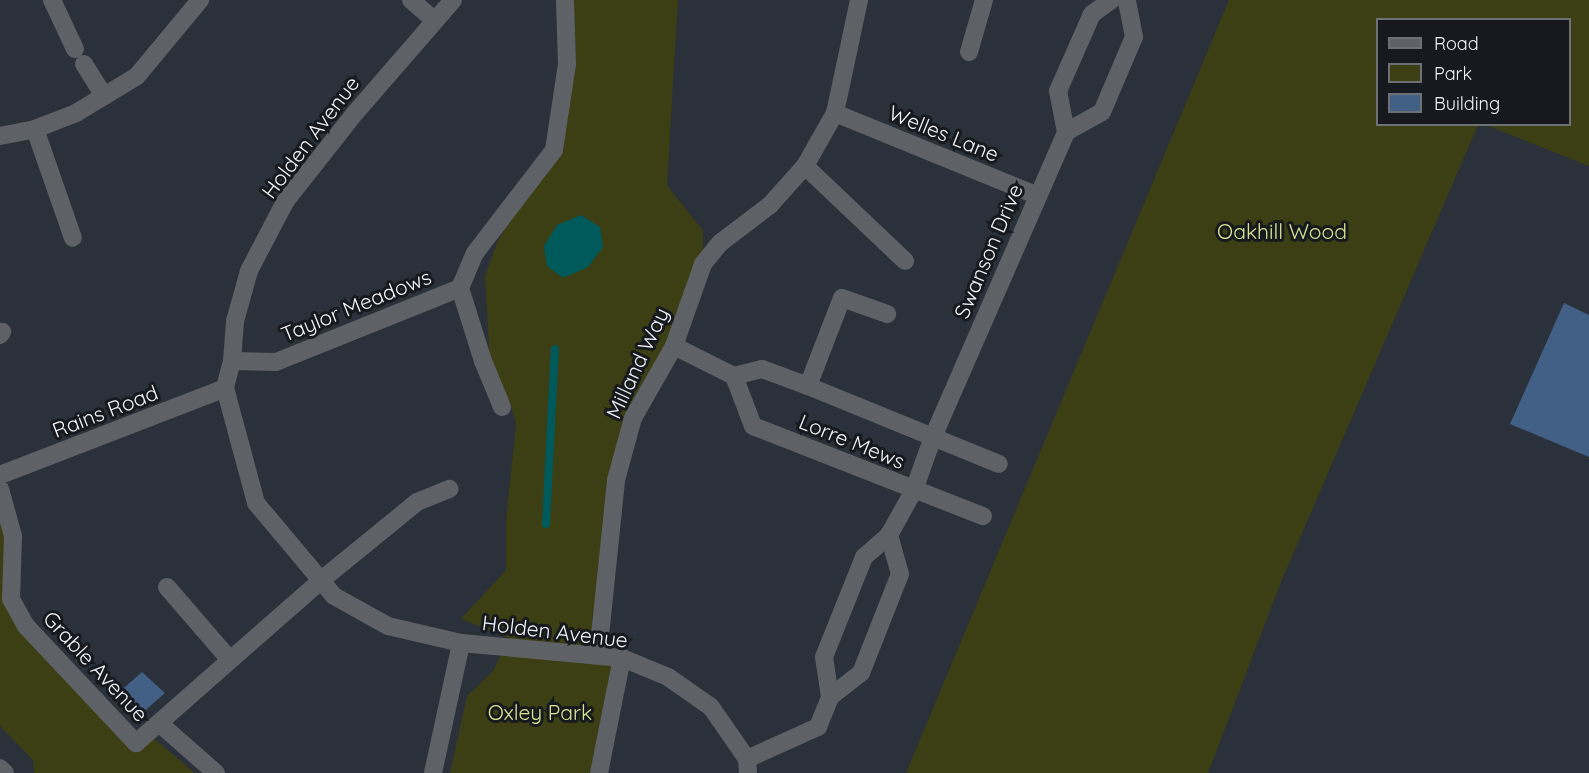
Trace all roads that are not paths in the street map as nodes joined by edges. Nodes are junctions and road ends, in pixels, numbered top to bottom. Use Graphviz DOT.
graph roads {
  1 [pos="52,0"];
  2 [pos="200,0"];
  3 [pos="411,0"];
  4 [pos="453,0"];
  5 [pos="565,0"];
  6 [pos="859,0"];
  7 [pos="984,0"];
  8 [pos="1111,0"];
  9 [pos="1127,0"];
  10 [pos="434,20"];
  11 [pos="969,52"];
  12 [pos="104,96"];
  13 [pos="835,113"];
  14 [pos="35,129"];
  15 [pos="1066,132"];
  16 [pos="0,136"];
  17 [pos="805,166"];
  18 [pos="1036,195"];
  19 [pos="73,238"];
  20 [pos="905,261"];
  21 [pos="460,288"];
  22 [pos="887,314"];
  23 [pos="674,346"];
  24 [pos="232,362"];
  25 [pos="734,376"];
  26 [pos="808,386"];
  27 [pos="225,388"];
  28 [pos="502,406"];
  29 [pos="933,437"];
  30 [pos="999,464"];
  31 [pos="0,475"];
  32 [pos="0,489"];
  33 [pos="450,489"];
  34 [pos="914,490"];
  35 [pos="983,516"];
  36 [pos="889,535"];
  37 [pos="319,582"];
  38 [pos="167,587"];
  39 [pos="461,643"];
  40 [pos="598,655"];
  41 [pos="622,658"];
  42 [pos="230,660"];
  43 [pos="830,697"];
  44 [pos="159,723"];
  45 [pos="747,766"];
  46 [pos="0,768"];
  47 [pos="4,773"];
  48 [pos="216,773"];
  49 [pos="433,773"];
  50 [pos="599,773"];
  1 -- 12 [label="street"];
  2 -- 12 [label="street"];
  3 -- 10 [label="street"];
  4 -- 10 [label="street, Holden Avenue"];
  5 -- 21 [label="street, Taylor Meadows"];
  6 -- 13 [label="street, Milland Way"];
  7 -- 11 [label="street"];
  8 -- 15 [label="street"];
  9 -- 15 [label="street"];
  10 -- 24 [label="street, Holden Avenue"];
  12 -- 14 [label="street"];
  13 -- 17 [label="street, Milland Way"];
  13 -- 18 [label="street, Welles Lane"];
  14 -- 16 [label="street"];
  14 -- 19 [label="street"];
  15 -- 18 [label="street, Swanson Drive"];
  17 -- 20 [label="street"];
  17 -- 23 [label="street, Milland Way"];
  18 -- 29 [label="street, Swanson Drive"];
  21 -- 24 [label="street, Taylor Meadows"];
  21 -- 28 [label="street, Taylor Meadows"];
  22 -- 26 [label="street"];
  23 -- 25 [label="street"];
  23 -- 40 [label="street, Milland Way"];
  24 -- 27 [label="street, Holden Avenue"];
  25 -- 26 [label="street, Lorre Mews"];
  25 -- 34 [label="street, Lorre Mews"];
  26 -- 29 [label="street, Lorre Mews"];
  27 -- 31 [label="street, Rains Road"];
  27 -- 37 [label="street, Holden Avenue"];
  29 -- 30 [label="street, Lorre Mews"];
  29 -- 34 [label="street, Swanson Drive"];
  32 -- 44 [label="street, Grable Avenue"];
  33 -- 37 [label="street"];
  34 -- 35 [label="street, Lorre Mews"];
  34 -- 36 [label="street, Swanson Drive"];
  36 -- 43 [label="street, Swanson Drive"];
  36 -- 43 [label="street"];
  37 -- 39 [label="street, Holden Avenue"];
  37 -- 42 [label="street, Grable Avenue"];
  38 -- 42 [label="street"];
  39 -- 40 [label="street, Holden Avenue"];
  39 -- 49 [label="street"];
  40 -- 41 [label="street, Holden Avenue"];
  41 -- 45 [label="street, Holden Avenue"];
  41 -- 50 [label="street"];
  42 -- 44 [label="street, Grable Avenue"];
  43 -- 45 [label="street"];
  44 -- 48 [label="street"];
  46 -- 47 [label="street"];
}
